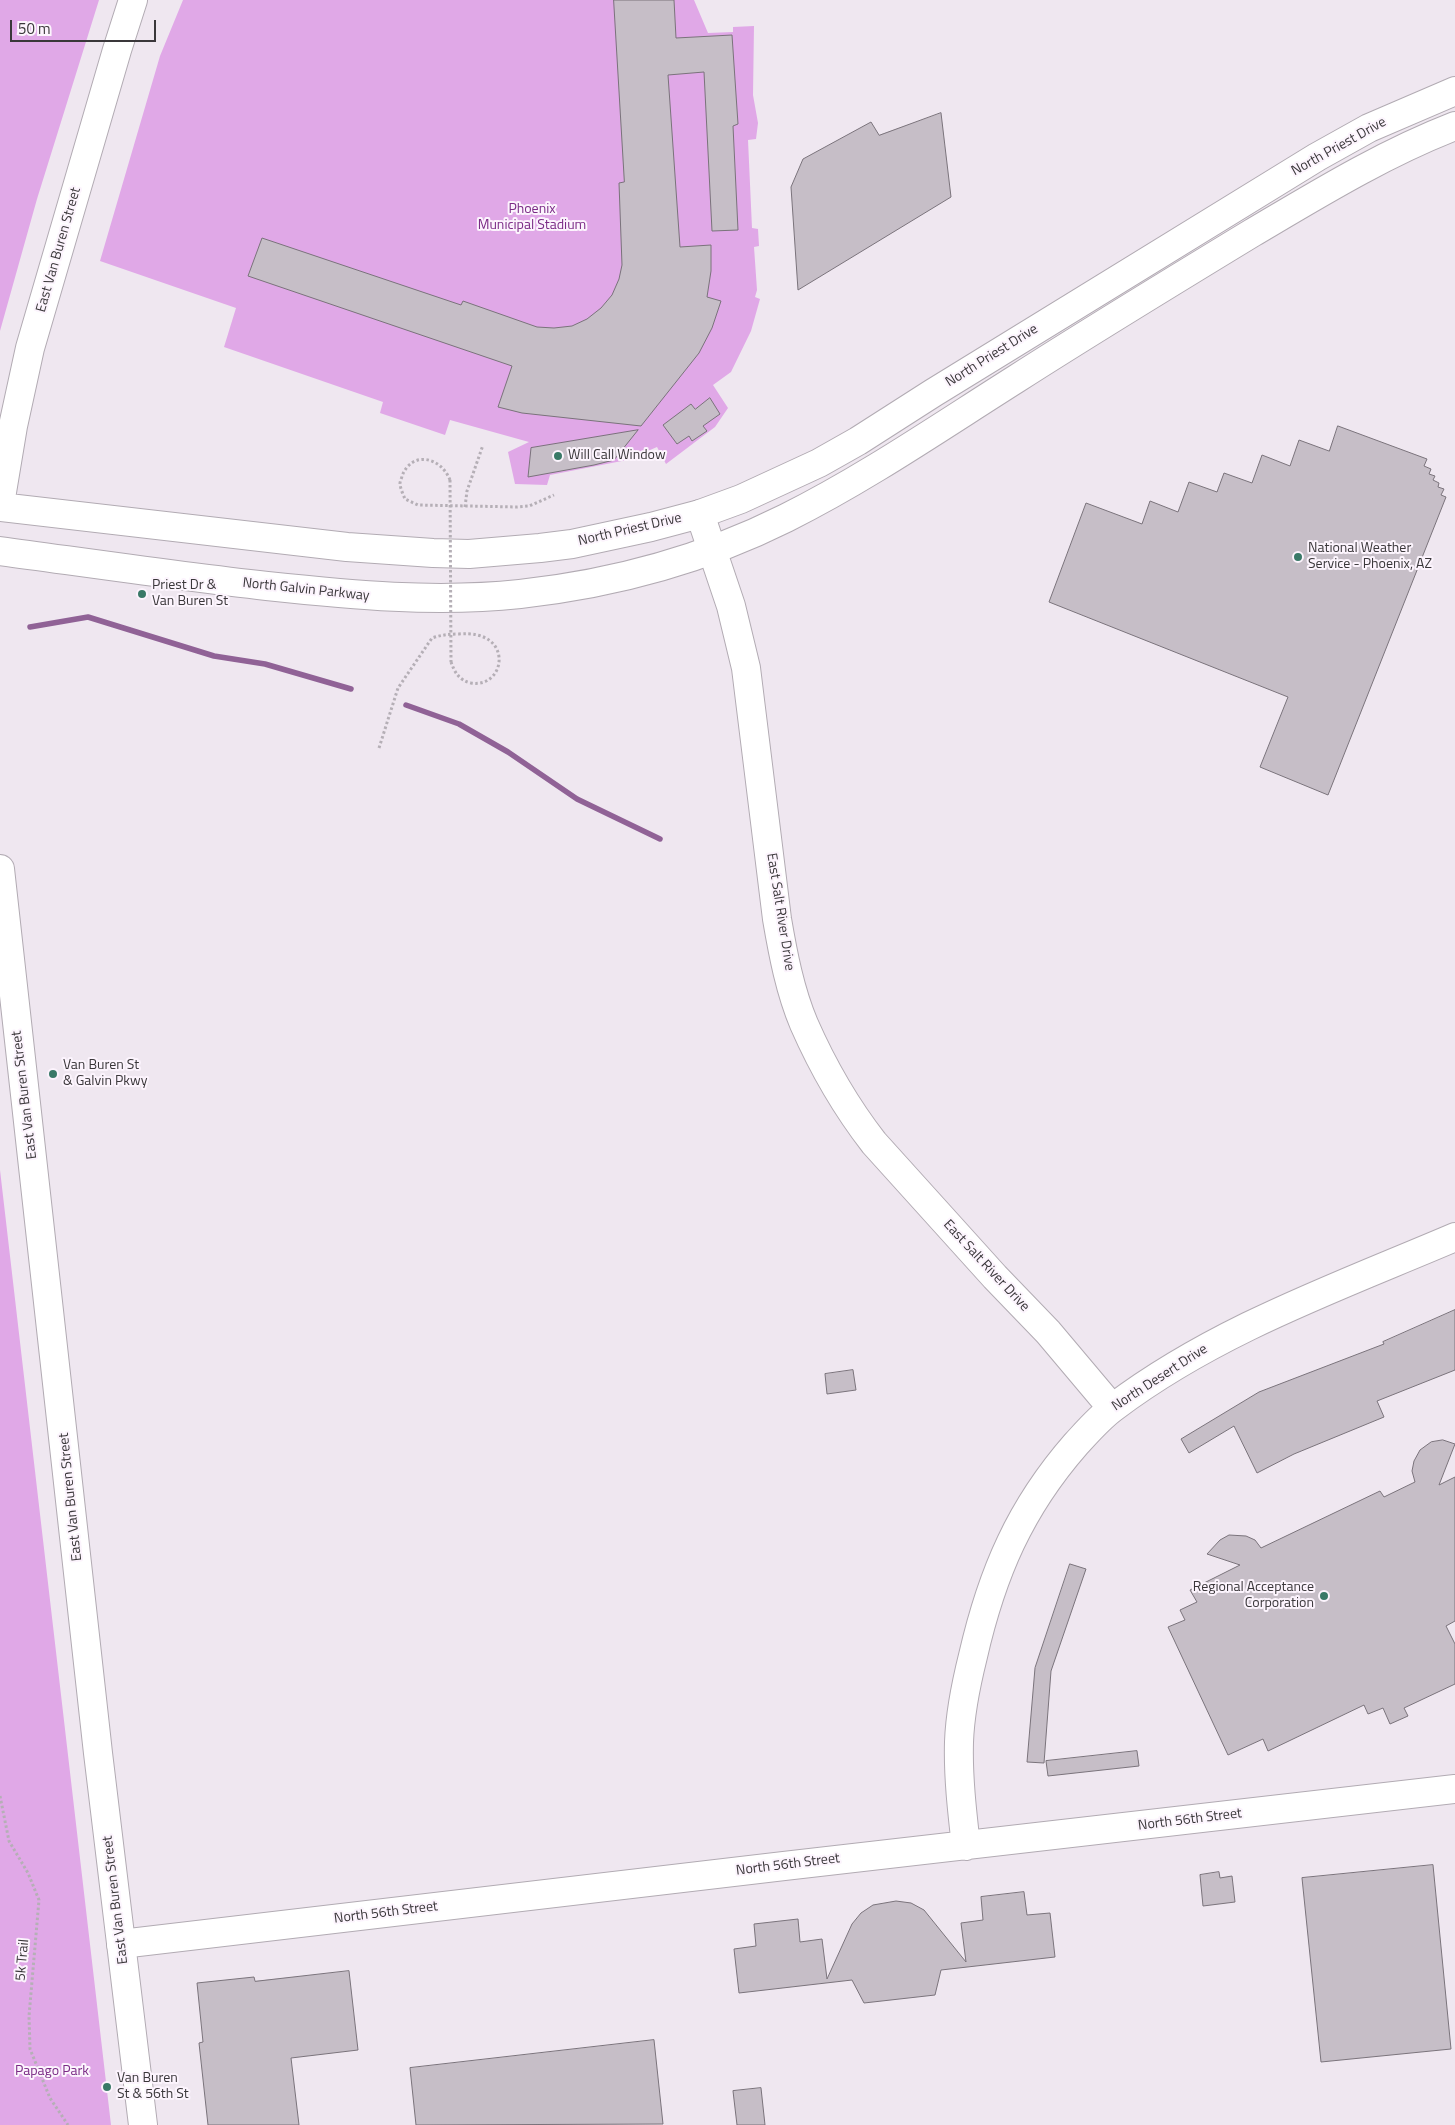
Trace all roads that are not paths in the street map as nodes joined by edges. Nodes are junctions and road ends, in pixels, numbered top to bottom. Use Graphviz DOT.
graph roads {
  1 [pos="133,0"];
  2 [pos="1455,91"];
  3 [pos="1455,126"];
  4 [pos="0,505"];
  5 [pos="700,514"];
  6 [pos="712,550"];
  7 [pos="0,551"];
  8 [pos="0,869"];
  9 [pos="1455,1237"];
  10 [pos="1112,1408"];
  11 [pos="1455,1789"];
  12 [pos="966,1846"];
  13 [pos="121,1944"];
  14 [pos="143,2125"];
  1 -- 4 [label="main road, East Van Buren Street"];
  2 -- 5 [label="main road, North Priest Drive"];
  3 -- 6 [label="main road"];
  4 -- 5 [label="main road, North Priest Drive"];
  5 -- 6 [label="main road, East Salt River Drive"];
  6 -- 7 [label="main road, North Galvin Parkway"];
  6 -- 10 [label="main road, East Salt River Drive"];
  8 -- 13 [label="main road, East Van Buren Street"];
  9 -- 10 [label="main road, North Desert Drive"];
  10 -- 12 [label="main road, North Desert Drive"];
  11 -- 12 [label="main road, North 56th Street"];
  12 -- 13 [label="main road, North 56th Street"];
  13 -- 14 [label="main road, East Van Buren Street"];
}
